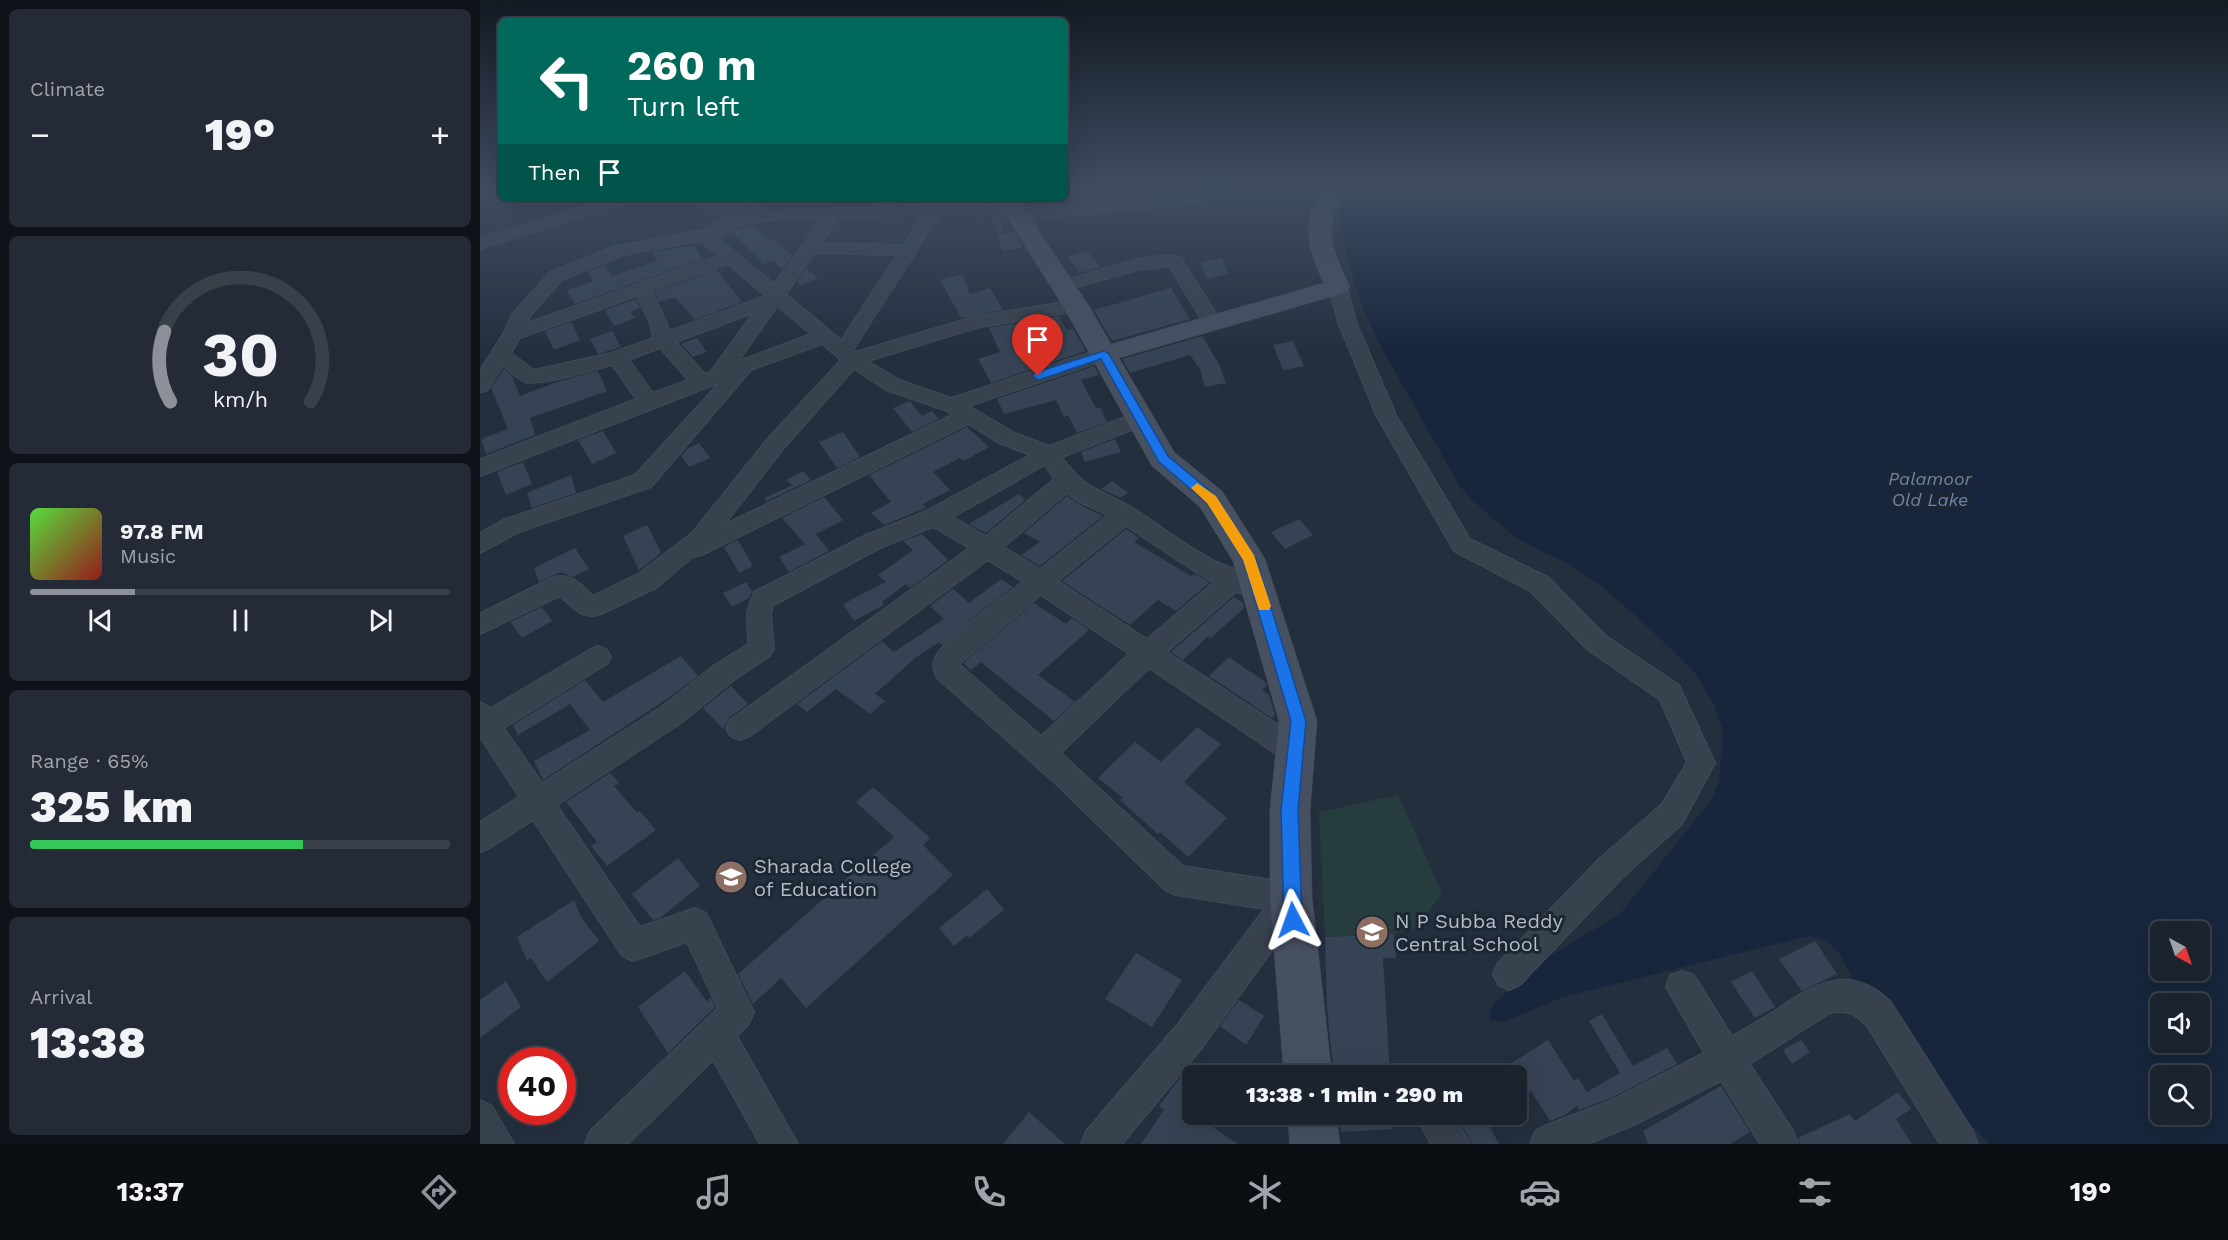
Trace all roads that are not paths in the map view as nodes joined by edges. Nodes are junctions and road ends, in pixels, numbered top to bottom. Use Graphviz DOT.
graph roads {
  1 [pos="652,244"];
  2 [pos="716,244"];
  3 [pos="812,244"];
  4 [pos="910,244"];
  5 [pos="1036,244"];
  6 [pos="1321,244"];
  7 [pos="809,249"];
  8 [pos="908,250"];
  9 [pos="731,257"];
  10 [pos="1338,287"];
  11 [pos="642,288"];
  12 [pos="1069,296"];
  13 [pos="774,297"];
  14 [pos="1213,323"];
  15 [pos="513,334"];
  16 [pos="825,336"];
  17 [pos="663,340"];
  18 [pos="500,354"];
  19 [pos="1104,354"];
  20 [pos="847,355"];
  21 [pos="617,358"];
  22 [pos="745,366"];
  23 [pos="710,379"];
  24 [pos="480,386"];
  25 [pos="649,402"];
  26 [pos="959,410"];
  27 [pos="1140,419"];
  28 [pos="1049,454"];
  29 [pos="480,468"];
  30 [pos="1067,481"];
  31 [pos="1125,514"];
  32 [pos="934,518"];
  33 [pos="480,544"];
  34 [pos="987,548"];
  35 [pos="676,558"];
  36 [pos="1042,582"];
  37 [pos="1246,587"];
  38 [pos="480,624"];
  39 [pos="1148,653"];
  40 [pos="598,657"];
  41 [pos="483,720"];
  42 [pos="740,728"];
  43 [pos="1295,751"];
  44 [pos="1042,753"];
  45 [pos="537,801"];
  46 [pos="480,838"];
  47 [pos="1291,898"];
  48 [pos="1509,974"];
  49 [pos="1682,987"];
  50 [pos="716,1032"];
  51 [pos="1728,1058"];
  52 [pos="1307,1065"];
  53 [pos="480,1118"];
  54 [pos="1313,1125"];
  55 [pos="1564,1140"];
  56 [pos="1107,1141"];
  57 [pos="496,1144"];
  58 [pos="603,1144"];
  59 [pos="780,1144"];
  60 [pos="1315,1144"];
  61 [pos="1780,1144"];
  62 [pos="1960,1144"];
  1 -- 15 [label="street"];
  2 -- 9 [label="street"];
  3 -- 7 [label="street"];
  4 -- 8 [label="street"];
  5 -- 12 [label="street"];
  6 -- 10 [label="street"];
  7 -- 8 [label="street"];
  7 -- 13 [label="street"];
  8 -- 20 [label="street"];
  9 -- 11 [label="street"];
  9 -- 13 [label="street"];
  10 -- 14 [label="street"];
  10 -- 48 [label="street"];
  11 -- 15 [label="street"];
  11 -- 17 [label="street"];
  12 -- 14 [label="street"];
  12 -- 19 [label="street"];
  12 -- 20 [label="street"];
  13 -- 16 [label="street"];
  13 -- 17 [label="street"];
  13 -- 23 [label="street"];
  14 -- 19 [label="street"];
  15 -- 18 [label="street"];
  16 -- 20 [label="street"];
  16 -- 22 [label="street"];
  17 -- 21 [label="street"];
  17 -- 23 [label="street"];
  18 -- 21 [label="street"];
  18 -- 24 [label="street"];
  19 -- 26 [label="street"];
  19 -- 27 [label="street"];
  20 -- 26 [label="street"];
  20 -- 35 [label="street"];
  21 -- 25 [label="street"];
  22 -- 23 [label="street"];
  22 -- 33 [label="street"];
  23 -- 25 [label="street"];
  25 -- 29 [label="street"];
  26 -- 28 [label="street"];
  26 -- 35 [label="street"];
  27 -- 28 [label="street"];
  27 -- 37 [label="street"];
  28 -- 30 [label="street"];
  28 -- 32 [label="street"];
  30 -- 31 [label="street"];
  30 -- 34 [label="street"];
  31 -- 36 [label="street"];
  31 -- 37 [label="street"];
  32 -- 34 [label="street"];
  32 -- 45 [label="street"];
  34 -- 36 [label="street"];
  34 -- 42 [label="street"];
  35 -- 38 [label="street"];
  36 -- 39 [label="street"];
  36 -- 44 [label="street"];
  37 -- 39 [label="street"];
  37 -- 43 [label="street"];
  39 -- 43 [label="street"];
  39 -- 44 [label="street"];
  40 -- 41 [label="street"];
  41 -- 45 [label="street"];
  43 -- 47 [label="street"];
  44 -- 47 [label="street"];
  45 -- 46 [label="street"];
  45 -- 50 [label="street"];
  47 -- 52 [label="street"];
  47 -- 56 [label="street"];
  49 -- 51 [label="street"];
  50 -- 58 [label="street"];
  50 -- 59 [label="street"];
  51 -- 55 [label="street"];
  51 -- 61 [label="street"];
  51 -- 62 [label="street"];
  53 -- 57 [label="street"];
  54 -- 60 [label="street"];
}
